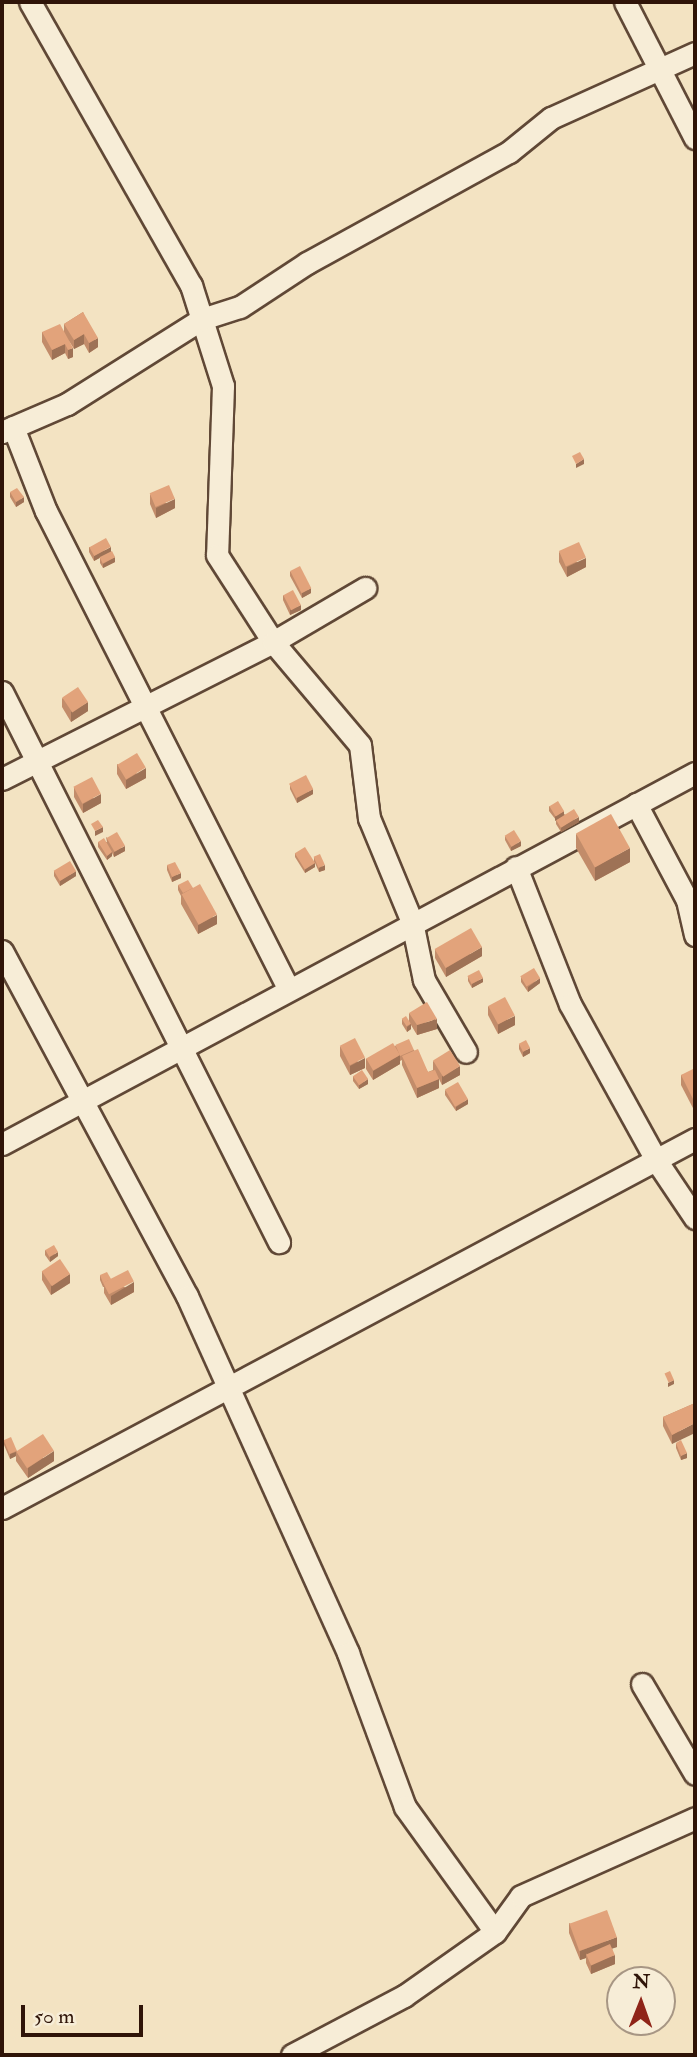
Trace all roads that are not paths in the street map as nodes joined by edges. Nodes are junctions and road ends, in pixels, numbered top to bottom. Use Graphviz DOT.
graph roads {
  1 [pos="30,2"];
  2 [pos="625,2"];
  3 [pos="695,53"];
  4 [pos="661,70"];
  5 [pos="695,138"];
  6 [pos="202,319"];
  7 [pos="7,430"];
  8 [pos="365,588"];
  9 [pos="273,642"];
  10 [pos="2,692"];
  11 [pos="144,704"];
  12 [pos="36,760"];
  13 [pos="695,773"];
  14 [pos="2,779"];
  15 [pos="636,804"];
  16 [pos="516,867"];
  17 [pos="412,922"];
  18 [pos="695,934"];
  19 [pos="2,951"];
  20 [pos="288,988"];
  21 [pos="181,1046"];
  22 [pos="466,1052"];
  23 [pos="79,1101"];
  24 [pos="695,1139"];
  25 [pos="2,1144"];
  26 [pos="656,1160"];
  27 [pos="695,1218"];
  28 [pos="279,1242"];
  29 [pos="226,1389"];
  30 [pos="2,1508"];
  31 [pos="642,1684"];
  32 [pos="695,1774"];
  33 [pos="695,1818"];
  34 [pos="495,1932"];
  35 [pos="292,2055"];
  1 -- 6 [label="street"];
  2 -- 4 [label="street"];
  3 -- 4 [label="street"];
  4 -- 5 [label="street"];
  4 -- 6 [label="street"];
  6 -- 7 [label="street"];
  6 -- 9 [label="street"];
  7 -- 11 [label="street"];
  8 -- 9 [label="street"];
  9 -- 11 [label="street"];
  9 -- 17 [label="street"];
  10 -- 12 [label="street"];
  11 -- 12 [label="street"];
  11 -- 20 [label="street"];
  12 -- 14 [label="street"];
  12 -- 21 [label="street"];
  13 -- 15 [label="street"];
  15 -- 16 [label="street"];
  15 -- 18 [label="street"];
  16 -- 17 [label="street"];
  16 -- 26 [label="street"];
  17 -- 20 [label="street"];
  17 -- 22 [label="street"];
  19 -- 23 [label="street"];
  20 -- 21 [label="street"];
  21 -- 23 [label="street"];
  21 -- 28 [label="street"];
  23 -- 25 [label="street"];
  23 -- 29 [label="street"];
  24 -- 26 [label="street"];
  26 -- 27 [label="street"];
  26 -- 29 [label="street"];
  29 -- 30 [label="street"];
  29 -- 34 [label="street"];
  31 -- 32 [label="street"];
  33 -- 34 [label="street"];
  34 -- 35 [label="street"];
}
